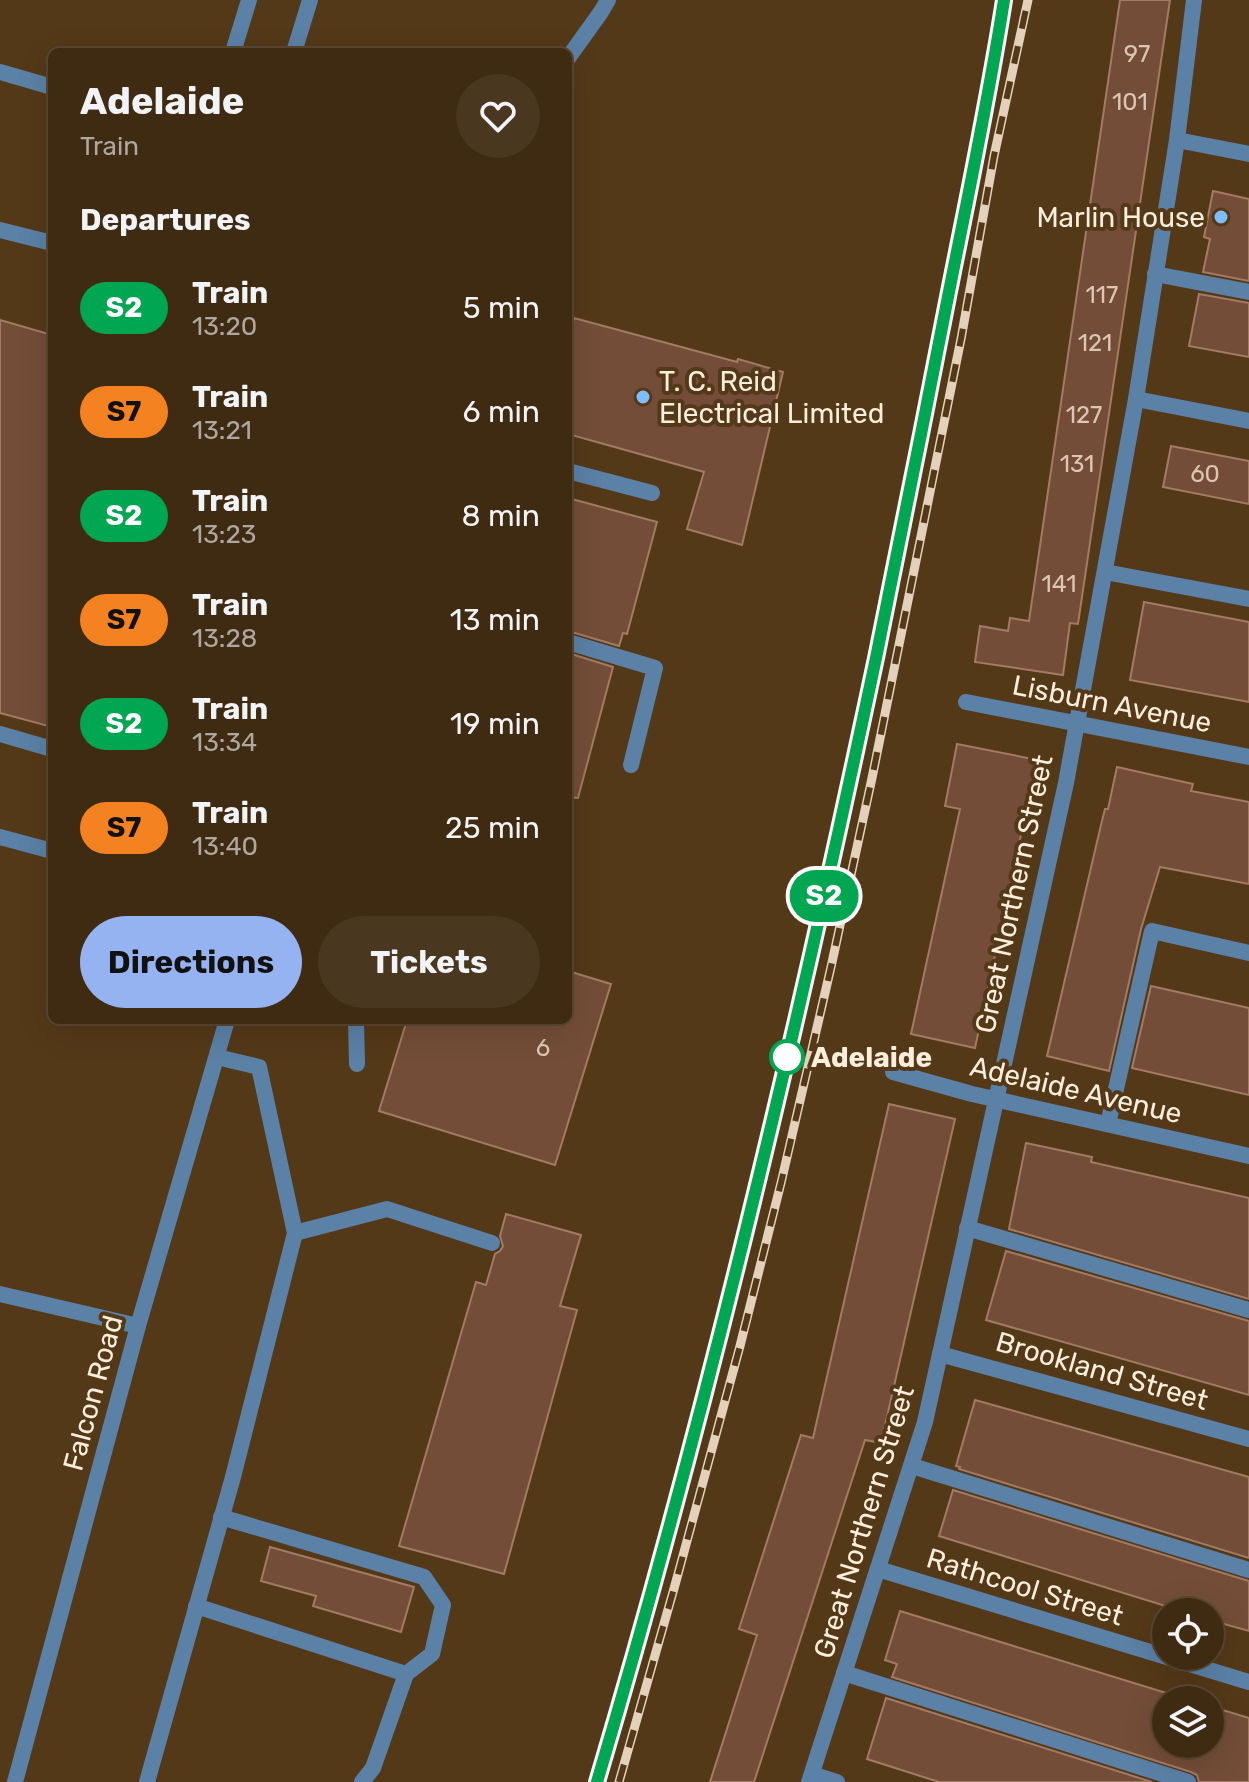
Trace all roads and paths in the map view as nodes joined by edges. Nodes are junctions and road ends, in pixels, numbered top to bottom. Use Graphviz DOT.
graph roads {
  1 [pos="249,0"];
  2 [pos="310,0"];
  3 [pos="608,0"];
  4 [pos="1194,0"];
  5 [pos="234,48"];
  6 [pos="295,48"];
  7 [pos="572,52"];
  8 [pos="0,72"];
  9 [pos="48,86"];
  10 [pos="1177,140"];
  11 [pos="1249,154"];
  12 [pos="0,230"];
  13 [pos="48,242"];
  14 [pos="1155,274"];
  15 [pos="1249,292"];
  16 [pos="1136,399"];
  17 [pos="1249,421"];
  18 [pos="572,472"];
  19 [pos="652,493"];
  20 [pos="1105,572"];
  21 [pos="1249,599"];
  22 [pos="572,643"];
  23 [pos="966,702"];
  24 [pos="1078,724"];
  25 [pos="0,734"];
  26 [pos="48,748"];
  27 [pos="1249,757"];
  28 [pos="631,765"];
  29 [pos="0,837"];
  30 [pos="48,850"];
  31 [pos="1249,953"];
  32 [pos="226,1024"];
  33 [pos="356,1024"];
  34 [pos="217,1057"];
  35 [pos="357,1064"];
  36 [pos="893,1072"];
  37 [pos="996,1099"];
  38 [pos="1108,1124"];
  39 [pos="1249,1156"];
  40 [pos="967,1228"];
  41 [pos="295,1233"];
  42 [pos="492,1243"];
  43 [pos="0,1294"];
  44 [pos="1249,1310"];
  45 [pos="138,1326"];
  46 [pos="940,1354"];
  47 [pos="1249,1439"];
  48 [pos="912,1466"];
  49 [pos="221,1517"];
  50 [pos="878,1569"];
  51 [pos="1249,1570"];
  52 [pos="196,1606"];
  53 [pos="844,1673"];
  54 [pos="406,1674"];
  55 [pos="1249,1682"];
  56 [pos="810,1778"];
  57 [pos="15,1782"];
  58 [pos="147,1782"];
  59 [pos="362,1782"];
  60 [pos="837,1782"];
  61 [pos="1188,1782"];
  1 -- 5 [label="street"];
  2 -- 6 [label="street"];
  3 -- 7 [label="street"];
  4 -- 10 [label="street, Great Northern Street"];
  8 -- 9 [label="street"];
  10 -- 11 [label="street"];
  10 -- 14 [label="street, Great Northern Street"];
  12 -- 13 [label="street"];
  14 -- 15 [label="street"];
  14 -- 16 [label="street, Great Northern Street"];
  16 -- 17 [label="street"];
  16 -- 20 [label="street, Great Northern Street"];
  18 -- 19 [label="street"];
  20 -- 21 [label="street"];
  20 -- 24 [label="street, Great Northern Street"];
  22 -- 28 [label="street"];
  23 -- 24 [label="street, Lisburn Avenue"];
  24 -- 27 [label="street, Lisburn Avenue"];
  24 -- 37 [label="street, Great Northern Street"];
  25 -- 26 [label="street"];
  29 -- 30 [label="street"];
  31 -- 38 [label="street"];
  32 -- 34 [label="street, Falcon Road"];
  33 -- 35 [label="street"];
  34 -- 41 [label="street"];
  34 -- 45 [label="street, Falcon Road"];
  36 -- 37 [label="street, Adelaide Avenue"];
  37 -- 38 [label="street, Adelaide Avenue"];
  37 -- 40 [label="street, Great Northern Street"];
  38 -- 39 [label="street, Adelaide Avenue"];
  40 -- 44 [label="street"];
  40 -- 46 [label="street, Great Northern Street"];
  41 -- 42 [label="street"];
  41 -- 49 [label="street"];
  43 -- 45 [label="street"];
  45 -- 57 [label="street, Falcon Road"];
  46 -- 47 [label="street, Brookland Street"];
  46 -- 48 [label="street, Great Northern Street"];
  48 -- 50 [label="street, Great Northern Street"];
  48 -- 51 [label="street"];
  49 -- 52 [label="street"];
  49 -- 54 [label="street"];
  50 -- 53 [label="street, Great Northern Street"];
  50 -- 55 [label="street, Rathcool Street"];
  52 -- 54 [label="street"];
  52 -- 58 [label="street"];
  53 -- 56 [label="street, Great Northern Street"];
  53 -- 61 [label="street"];
  54 -- 59 [label="street"];
  56 -- 60 [label="street"];
}
